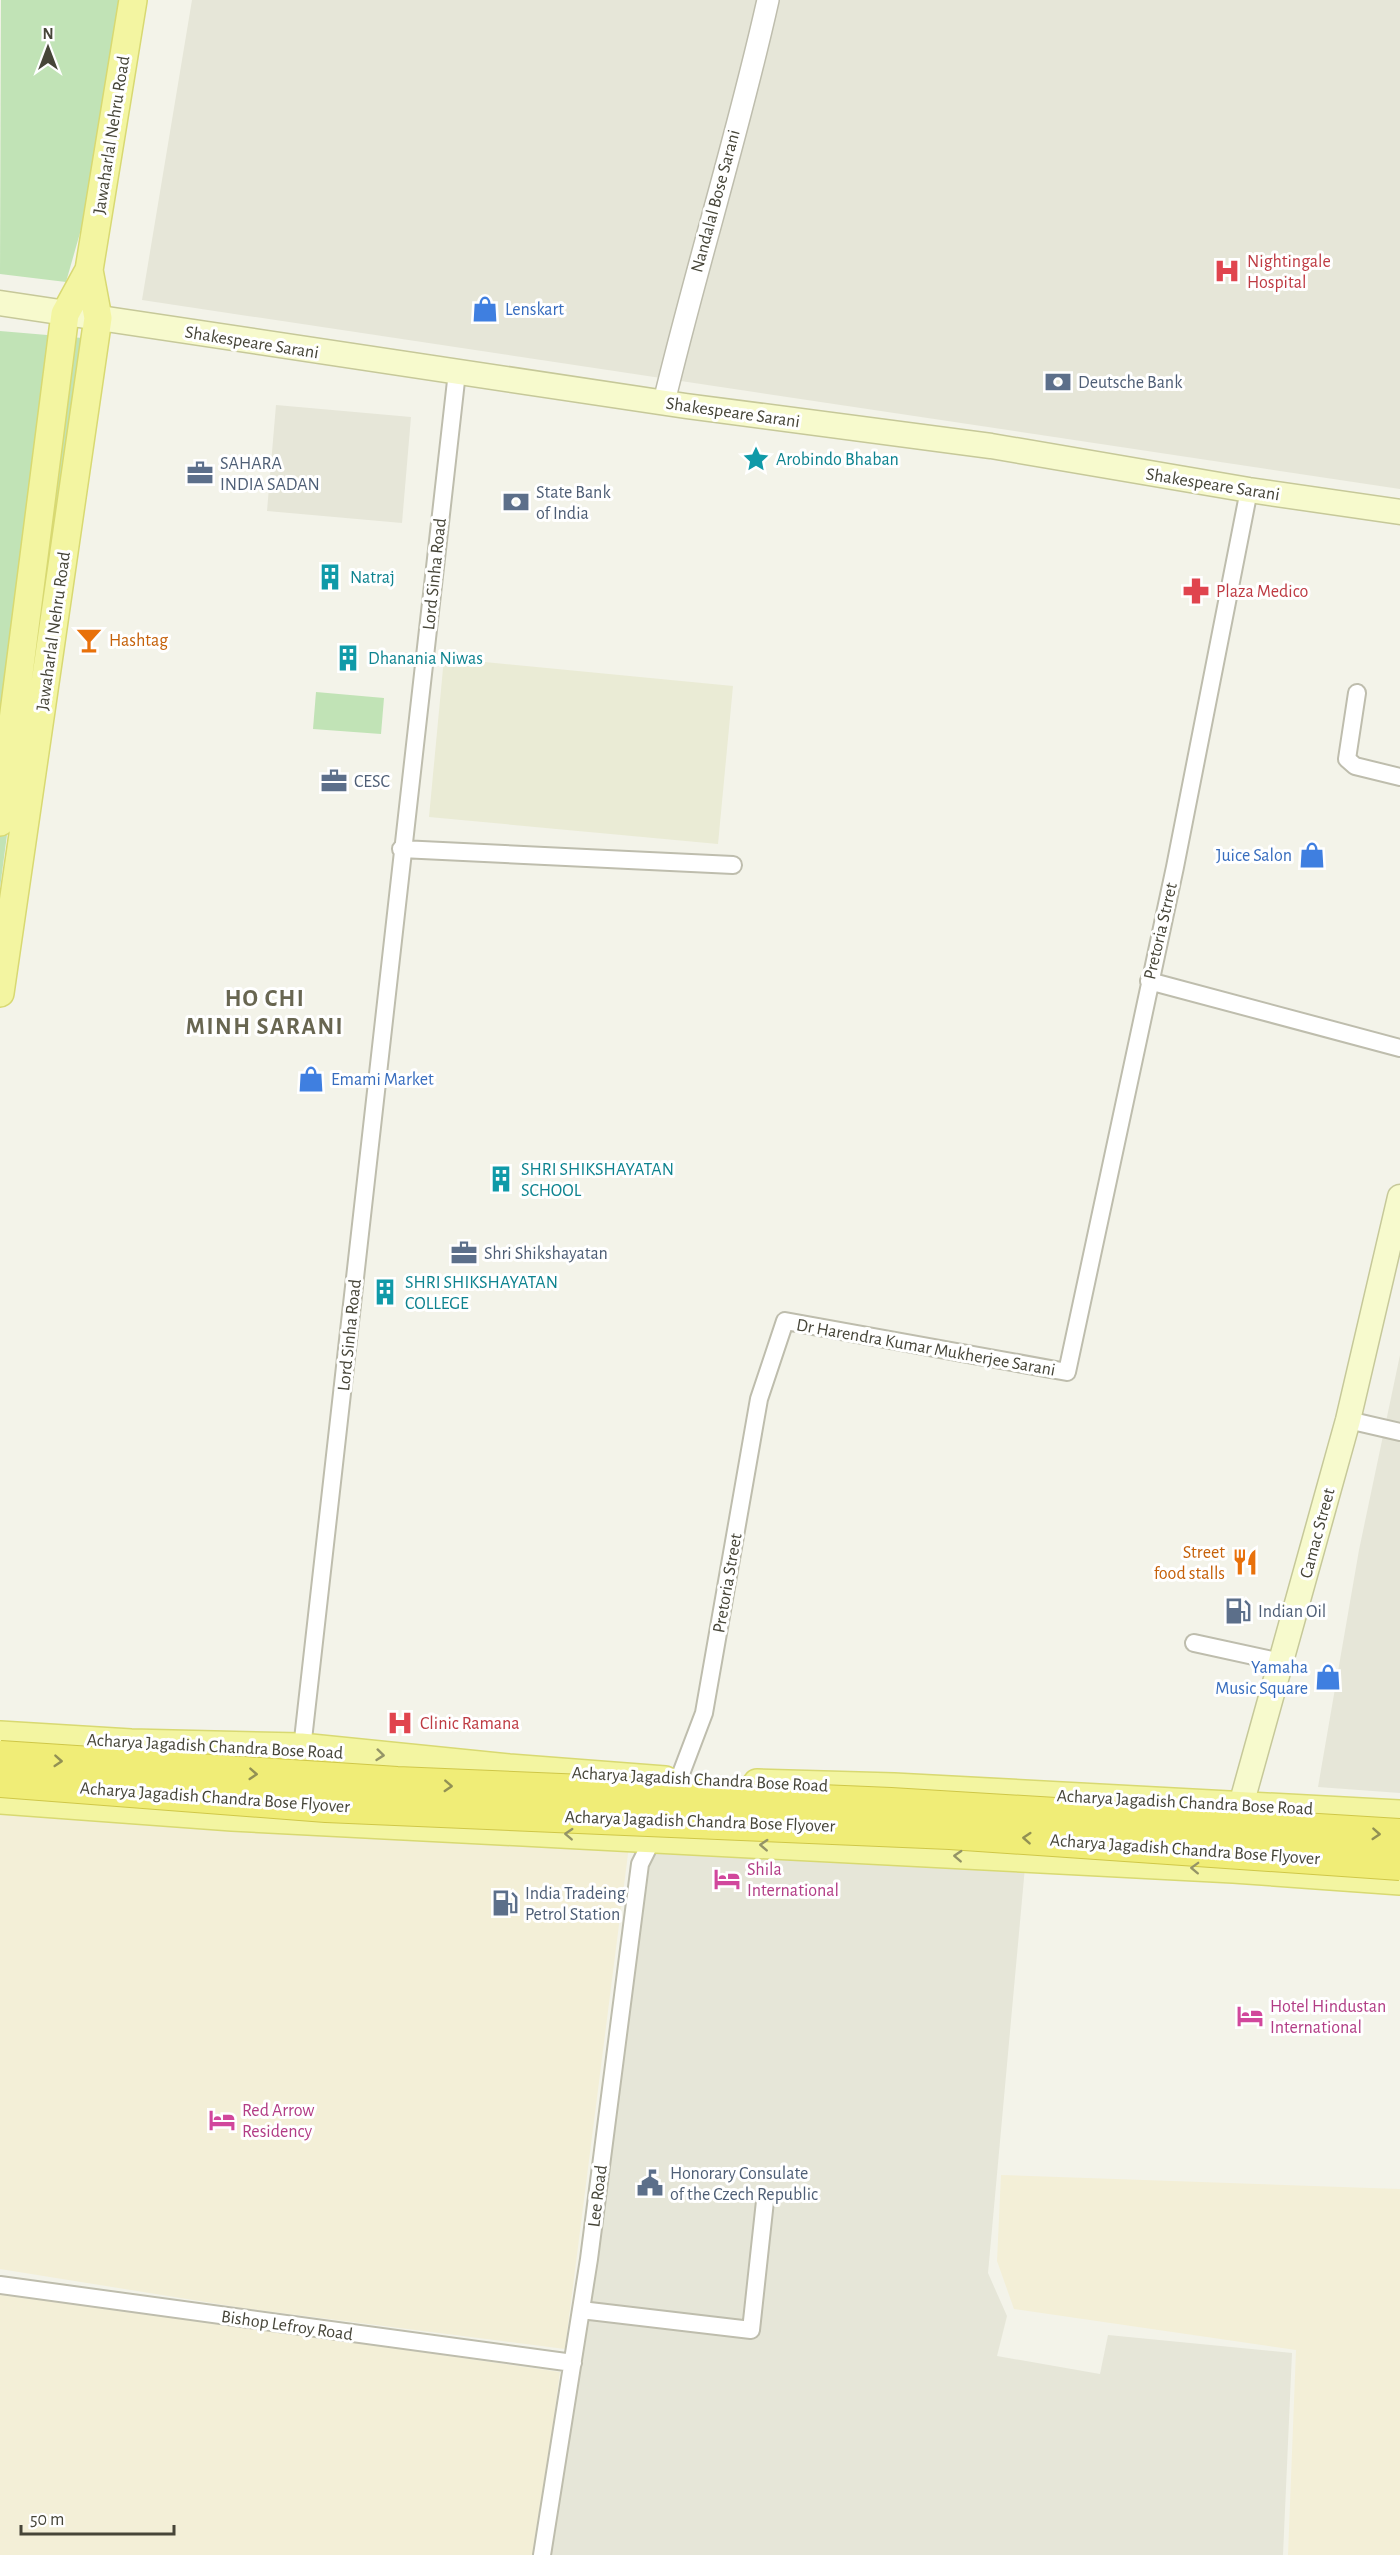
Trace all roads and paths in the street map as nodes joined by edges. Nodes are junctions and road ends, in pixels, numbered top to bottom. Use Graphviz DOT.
graph roads {
  1 [pos="133,0"];
  2 [pos="768,0"];
  3 [pos="89,270"];
  4 [pos="0,303"];
  5 [pos="65,314"];
  6 [pos="98,318"];
  7 [pos="457,372"];
  8 [pos="664,402"];
  9 [pos="1249,490"];
  10 [pos="1400,512"];
  11 [pos="1357,693"];
  12 [pos="1400,777"];
  13 [pos="0,822"];
  14 [pos="401,849"];
  15 [pos="733,865"];
  16 [pos="1149,981"];
  17 [pos="0,993"];
  18 [pos="1400,1048"];
  19 [pos="1400,1197"];
  20 [pos="784,1321"];
  21 [pos="1067,1372"];
  22 [pos="1348,1420"];
  23 [pos="1400,1432"];
  24 [pos="1194,1643"];
  25 [pos="1281,1662"];
  26 [pos="0,1735"];
  27 [pos="301,1747"];
  28 [pos="0,1757"];
  29 [pos="0,1781"];
  30 [pos="680,1781"];
  31 [pos="0,1800"];
  32 [pos="1241,1805"];
  33 [pos="1400,1814"];
  34 [pos="295,1820"];
  35 [pos="1400,1835"];
  36 [pos="653,1839"];
  37 [pos="1400,1864"];
  38 [pos="1233,1869"];
  39 [pos="1400,1881"];
  40 [pos="765,2200"];
  41 [pos="0,2285"];
  42 [pos="581,2310"];
  43 [pos="573,2364"];
  44 [pos="542,2555"];
  1 -- 3 [label="main road, Jawaharlal Nehru Road"];
  2 -- 8 [label="street, Nandalal Bose Sarani"];
  3 -- 5 [label="main road, Jawaharlal Nehru Road"];
  3 -- 6 [label="main road, Jawaharlal Nehru Road"];
  4 -- 5 [label="main road, Shakespeare Sarani"];
  5 -- 6 [label="main road, Shakespeare Sarani"];
  5 -- 13 [label="main road, Jawaharlal Nehru Road"];
  6 -- 7 [label="main road, Shakespeare Sarani"];
  6 -- 17 [label="main road, Jawaharlal Nehru Road"];
  7 -- 8 [label="main road, Shakespeare Sarani"];
  7 -- 14 [label="street, Lord Sinha Road"];
  8 -- 9 [label="main road, Shakespeare Sarani"];
  9 -- 10 [label="main road, Shakespeare Sarani"];
  9 -- 16 [label="street, Pretoria Strret"];
  11 -- 12 [label="street"];
  14 -- 15 [label="street"];
  14 -- 27 [label="street, Lord Sinha Road"];
  16 -- 18 [label="street"];
  16 -- 21 [label="street, Pretoria Strret"];
  19 -- 22 [label="main road, Camac Street"];
  20 -- 21 [label="street, Dr Harendra Kumar Mukherjee Sarani"];
  20 -- 30 [label="street, Pretoria Street"];
  22 -- 23 [label="street"];
  22 -- 25 [label="main road, Camac Street"];
  24 -- 25 [label="street"];
  25 -- 32 [label="main road, Camac Street"];
  26 -- 27 [label="main road, Acharya Jagadish Chandra Bose Road"];
  27 -- 30 [label="main road, Acharya Jagadish Chandra Bose Road, one-way"];
  27 -- 34 [label="street, Lord Sinha Road"];
  28 -- 35 [label="highway, Acharya Jagadish Chandra Bose Flyover, one-way, bridge"];
  37 -- 29 [label="highway, Acharya Jagadish Chandra Bose Flyover, one-way, bridge"];
  30 -- 32 [label="main road, Acharya Jagadish Chandra Bose Road"];
  30 -- 36 [label="street, Pretoria Street"];
  31 -- 34 [label="main road"];
  32 -- 33 [label="main road, Acharya Jagadish Chandra Bose Road"];
  32 -- 38 [label="main road, Camac Street"];
  36 -- 34 [label="main road, one-way"];
  38 -- 36 [label="main road, one-way"];
  36 -- 42 [label="street, Lee Road"];
  38 -- 39 [label="main road"];
  40 -- 42 [label="street"];
  41 -- 43 [label="street, Bishop Lefroy Road"];
  42 -- 43 [label="street, Lee Road"];
  43 -- 44 [label="street, Lee Road"];
}
